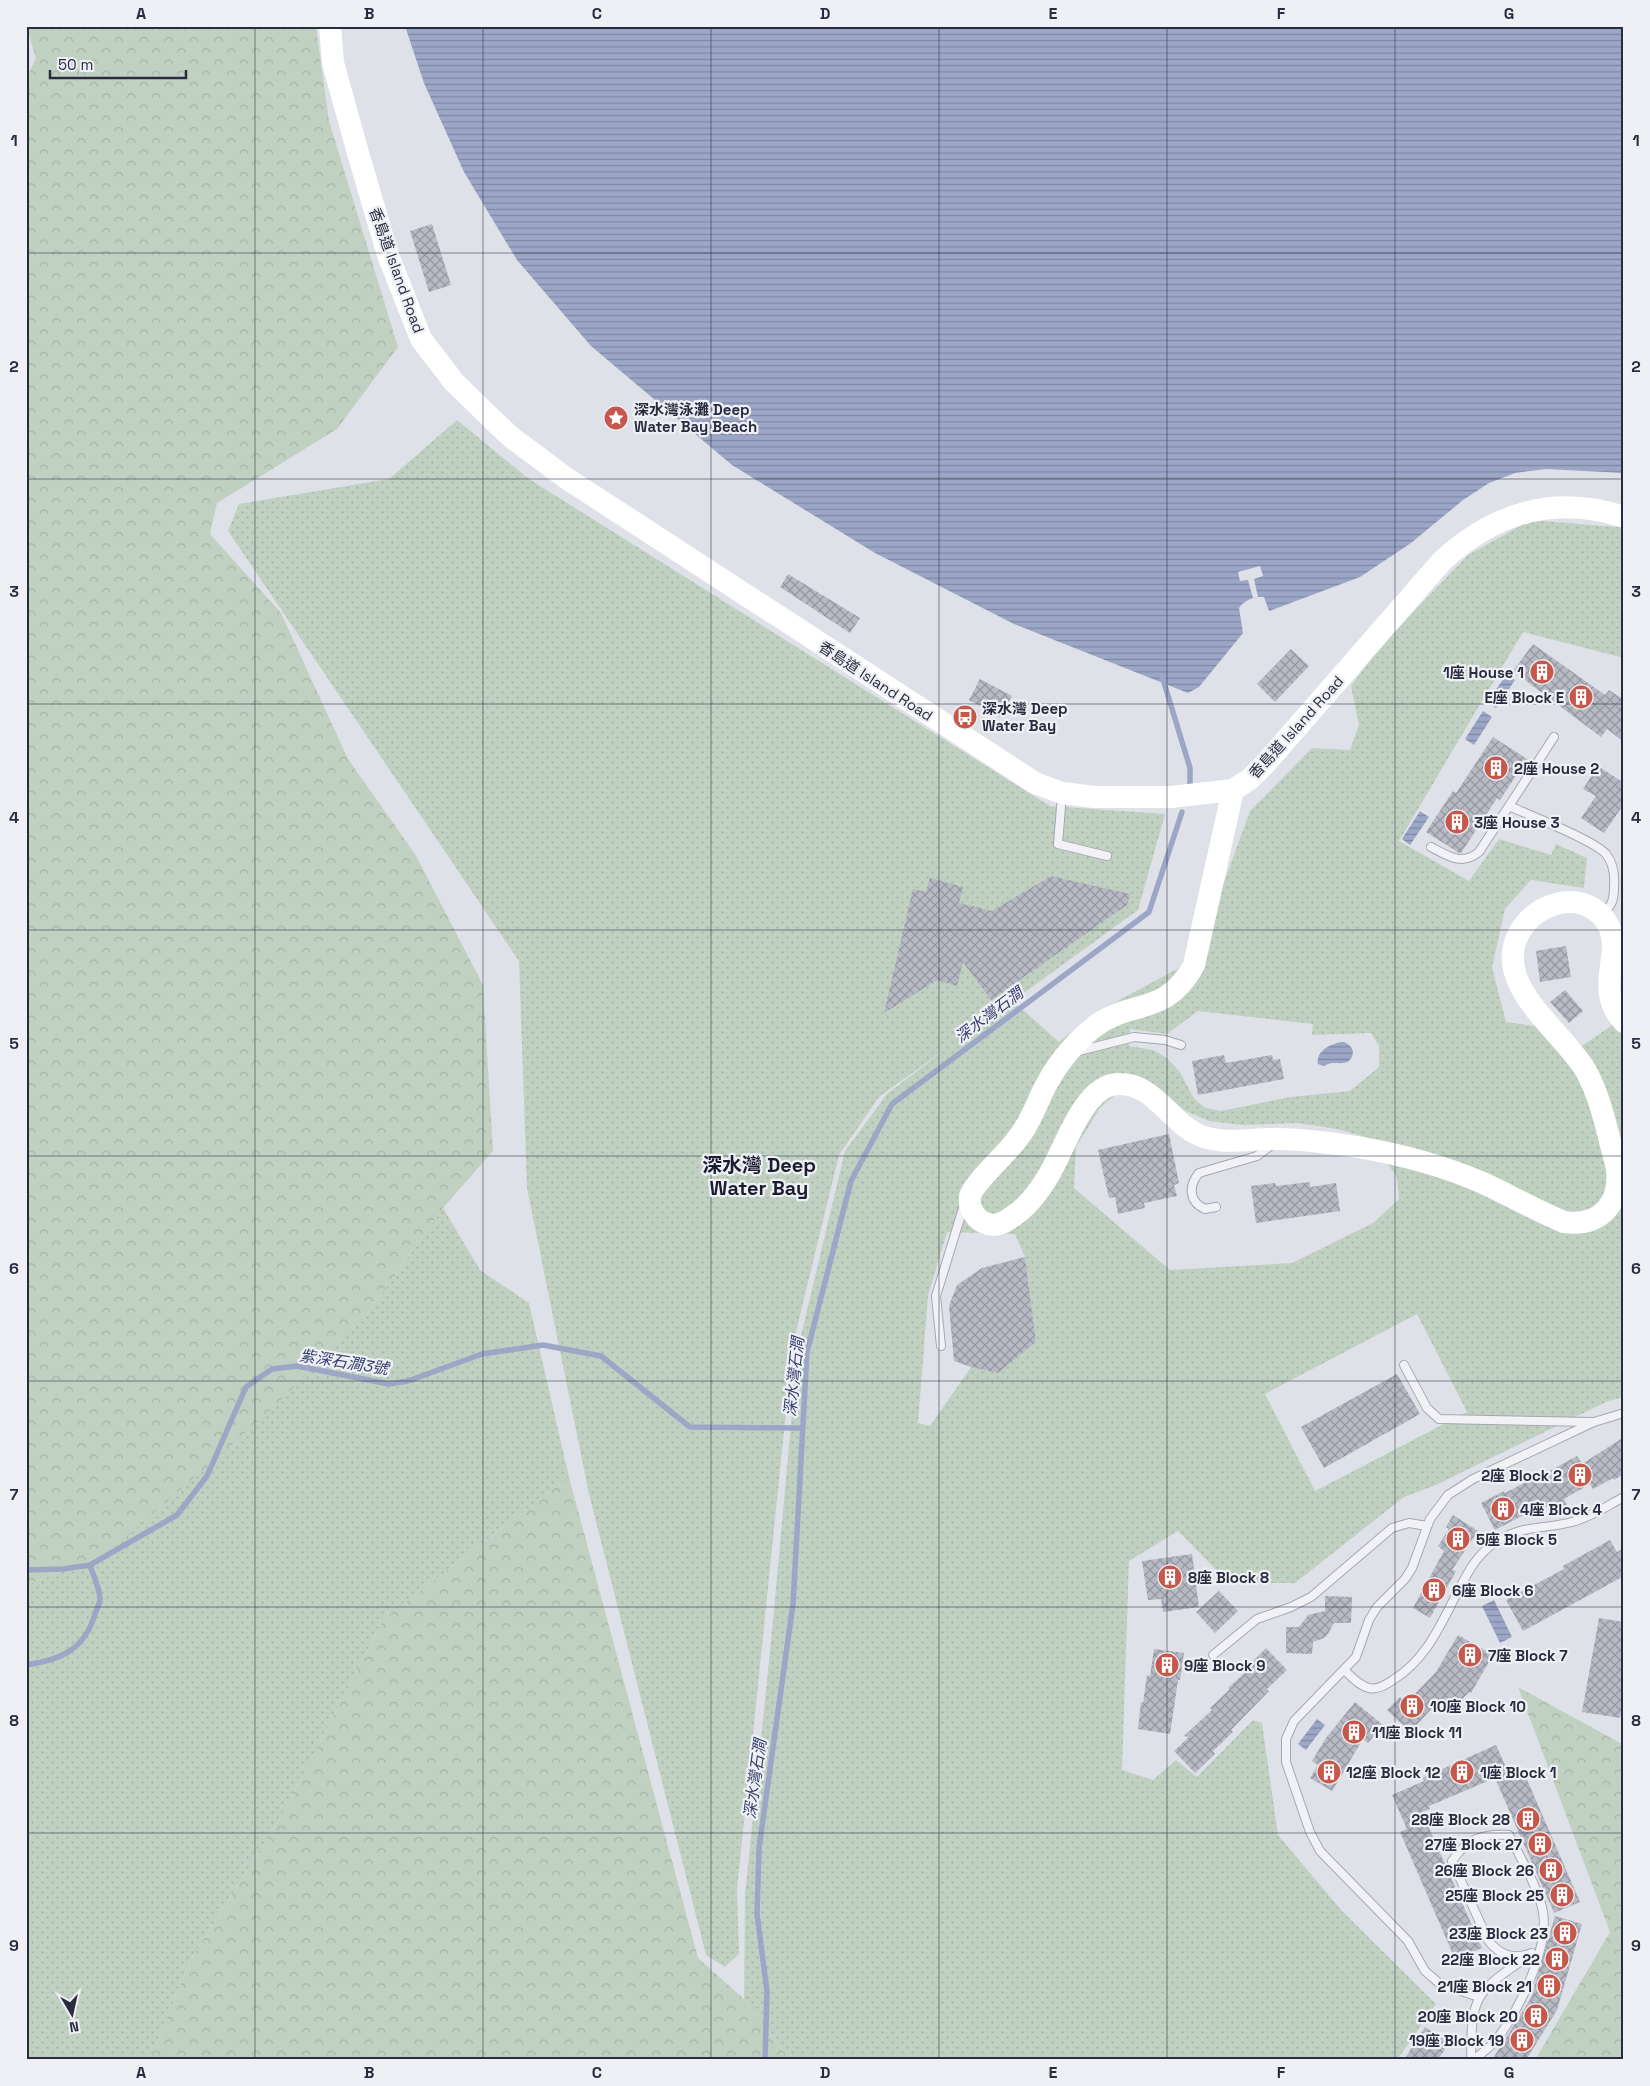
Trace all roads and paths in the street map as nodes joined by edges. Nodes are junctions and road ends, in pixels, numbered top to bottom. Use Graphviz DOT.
graph roads {
  1 [pos="330,26"];
  2 [pos="1624,517"];
  3 [pos="1554,737"];
  4 [pos="1232,790"];
  5 [pos="1062,793"];
  6 [pos="1509,806"];
  7 [pos="1431,847"];
  8 [pos="1107,856"];
  9 [pos="1602,916"];
  10 [pos="1624,1022"];
  11 [pos="1181,1045"];
  12 [pos="1068,1053"];
  13 [pos="1278,1138"];
  14 [pos="970,1199"];
  15 [pos="1216,1207"];
  16 [pos="941,1346"];
  17 [pos="1404,1365"];
  18 [pos="1624,1413"];
  19 [pos="1594,1422"];
  20 [pos="1624,1497"];
  21 [pos="1427,1526"];
  22 [pos="1213,1655"];
  23 [pos="1344,1670"];
  24 [pos="1539,1948"];
  25 [pos="1532,1953"];
  26 [pos="1480,1997"];
  27 [pos="1473,2060"];
  1 -- 5 [label="street, 香島道 Island Road"];
  2 -- 4 [label="street, 香島道 Island Road"];
  3 -- 6 [label="lane"];
  4 -- 5 [label="street, 香島道 Island Road"];
  4 -- 12 [label="street"];
  5 -- 8 [label="lane"];
  6 -- 7 [label="lane"];
  6 -- 9 [label="lane"];
  9 -- 10 [label="street"];
  9 -- 13 [label="street"];
  11 -- 12 [label="lane"];
  12 -- 14 [label="street"];
  13 -- 14 [label="street"];
  13 -- 15 [label="lane"];
  14 -- 16 [label="lane"];
  17 -- 19 [label="lane"];
  18 -- 19 [label="lane"];
  19 -- 21 [label="lane"];
  20 -- 23 [label="lane"];
  21 -- 22 [label="lane"];
  21 -- 23 [label="lane"];
  23 -- 26 [label="lane"];
  24 -- 25 [label="lane"];
  24 -- 25 [label="lane"];
  24 -- 27 [label="lane"];
  25 -- 26 [label="lane"];
  26 -- 27 [label="lane"];
}
